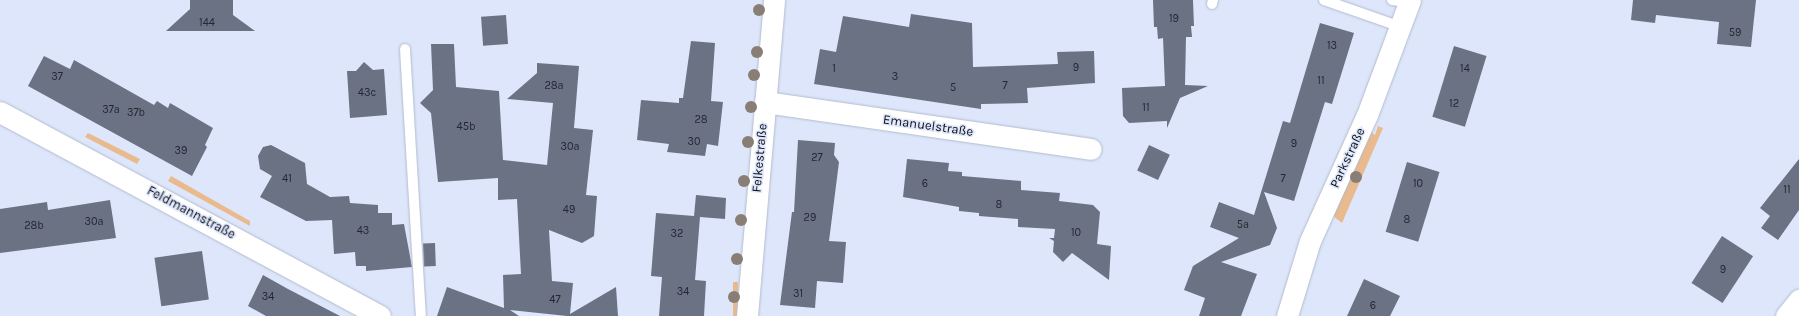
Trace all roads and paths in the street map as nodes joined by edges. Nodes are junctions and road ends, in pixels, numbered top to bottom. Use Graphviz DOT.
graph roads {
  1 [pos="774,0"];
  2 [pos="1324,0"];
  3 [pos="1403,1"];
  4 [pos="1401,27"];
  5 [pos="405,50"];
  6 [pos="765,102"];
  7 [pos="0,112"];
  8 [pos="1091,149"];
  9 [pos="1799,300"];
  10 [pos="380,316"];
  11 [pos="421,316"];
  12 [pos="747,316"];
  13 [pos="1287,316"];
  14 [pos="1786,316"];
  1 -- 6 [label="street, Felkestraße"];
  2 -- 4 [label="lane"];
  3 -- 4 [label="street, Parkstraße"];
  4 -- 13 [label="street, Parkstraße"];
  5 -- 11 [label="lane"];
  6 -- 8 [label="street, Emanuelstraße"];
  6 -- 12 [label="street, Felkestraße"];
  7 -- 10 [label="street, Feldmannstraße"];
  9 -- 14 [label="street"];
}
